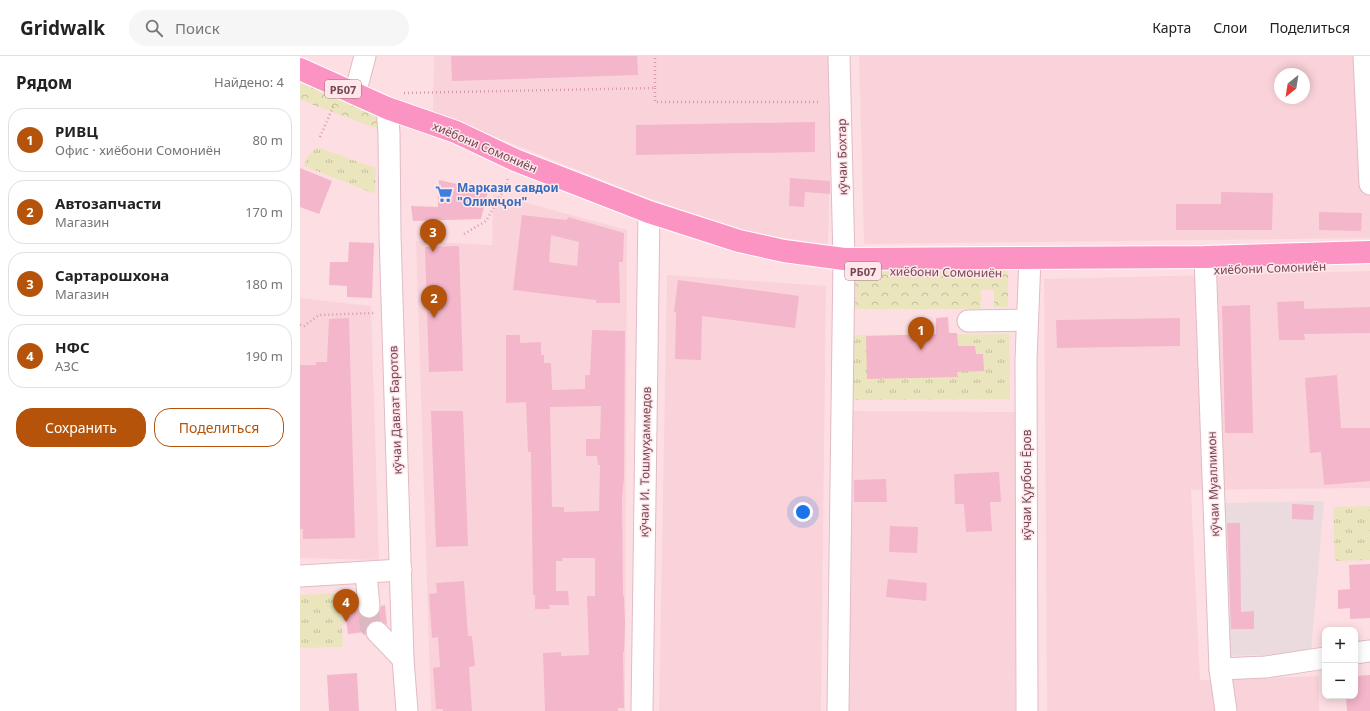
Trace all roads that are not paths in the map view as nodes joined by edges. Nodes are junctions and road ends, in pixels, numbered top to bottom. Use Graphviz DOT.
graph roads {
  1 [pos="365,56"];
  2 [pos="840,56"];
  3 [pos="1364,56"];
  4 [pos="300,69"];
  5 [pos="348,91"];
  6 [pos="387,108"];
  7 [pos="1370,184"];
  8 [pos="648,218"];
  9 [pos="1370,252"];
  10 [pos="1206,264"];
  11 [pos="844,265"];
  12 [pos="1370,265"];
  13 [pos="1030,266"];
  14 [pos="1026,320"];
  15 [pos="968,321"];
  16 [pos="401,570"];
  17 [pos="366,573"];
  18 [pos="300,576"];
  19 [pos="369,607"];
  20 [pos="377,632"];
  21 [pos="1370,651"];
  22 [pos="1358,653"];
  23 [pos="1322,658"];
  24 [pos="403,659"];
  25 [pos="1220,669"];
  26 [pos="408,711"];
  27 [pos="642,711"];
  28 [pos="838,711"];
  29 [pos="1027,711"];
  30 [pos="1226,711"];
  1 -- 5 [label="street"];
  2 -- 11 [label="street, кӯчаи Бохтар"];
  3 -- 7 [label="street"];
  4 -- 5 [label="highway, РБ07"];
  5 -- 6 [label="highway, РБ07"];
  6 -- 8 [label="highway, хиёбони Сомониён / РБ07"];
  6 -- 8 [label="highway, хиёбони Сомониён / РБ07"];
  6 -- 16 [label="street, кӯчаи Давлат Баротов"];
  8 -- 11 [label="highway, хиёбони Сомониён / РБ07"];
  8 -- 27 [label="street, кӯчаи И. Тошмуҳаммедов"];
  9 -- 10 [label="highway, хиёбони Сомониён / РБ07"];
  10 -- 12 [label="highway, хиёбони Сомониён / РБ07"];
  10 -- 13 [label="highway, хиёбони Сомониён / РБ07"];
  10 -- 25 [label="street, кӯчаи Муаллимон"];
  11 -- 13 [label="highway, хиёбони Сомониён / РБ07"];
  11 -- 28 [label="street, кӯчаи Бохтар"];
  13 -- 14 [label="street, кӯчаи Қурбон Ёров"];
  14 -- 15 [label="street"];
  14 -- 29 [label="street, кӯчаи Қурбон Ёров"];
  16 -- 17 [label="street"];
  16 -- 24 [label="street, кӯчаи Давлат Баротов"];
  17 -- 18 [label="street"];
  17 -- 19 [label="street"];
  20 -- 24 [label="street"];
  21 -- 22 [label="street"];
  23 -- 25 [label="street"];
  24 -- 26 [label="street, кӯчаи Давлат Баротов"];
  25 -- 30 [label="street, кӯчаи Муаллимон"];
}
